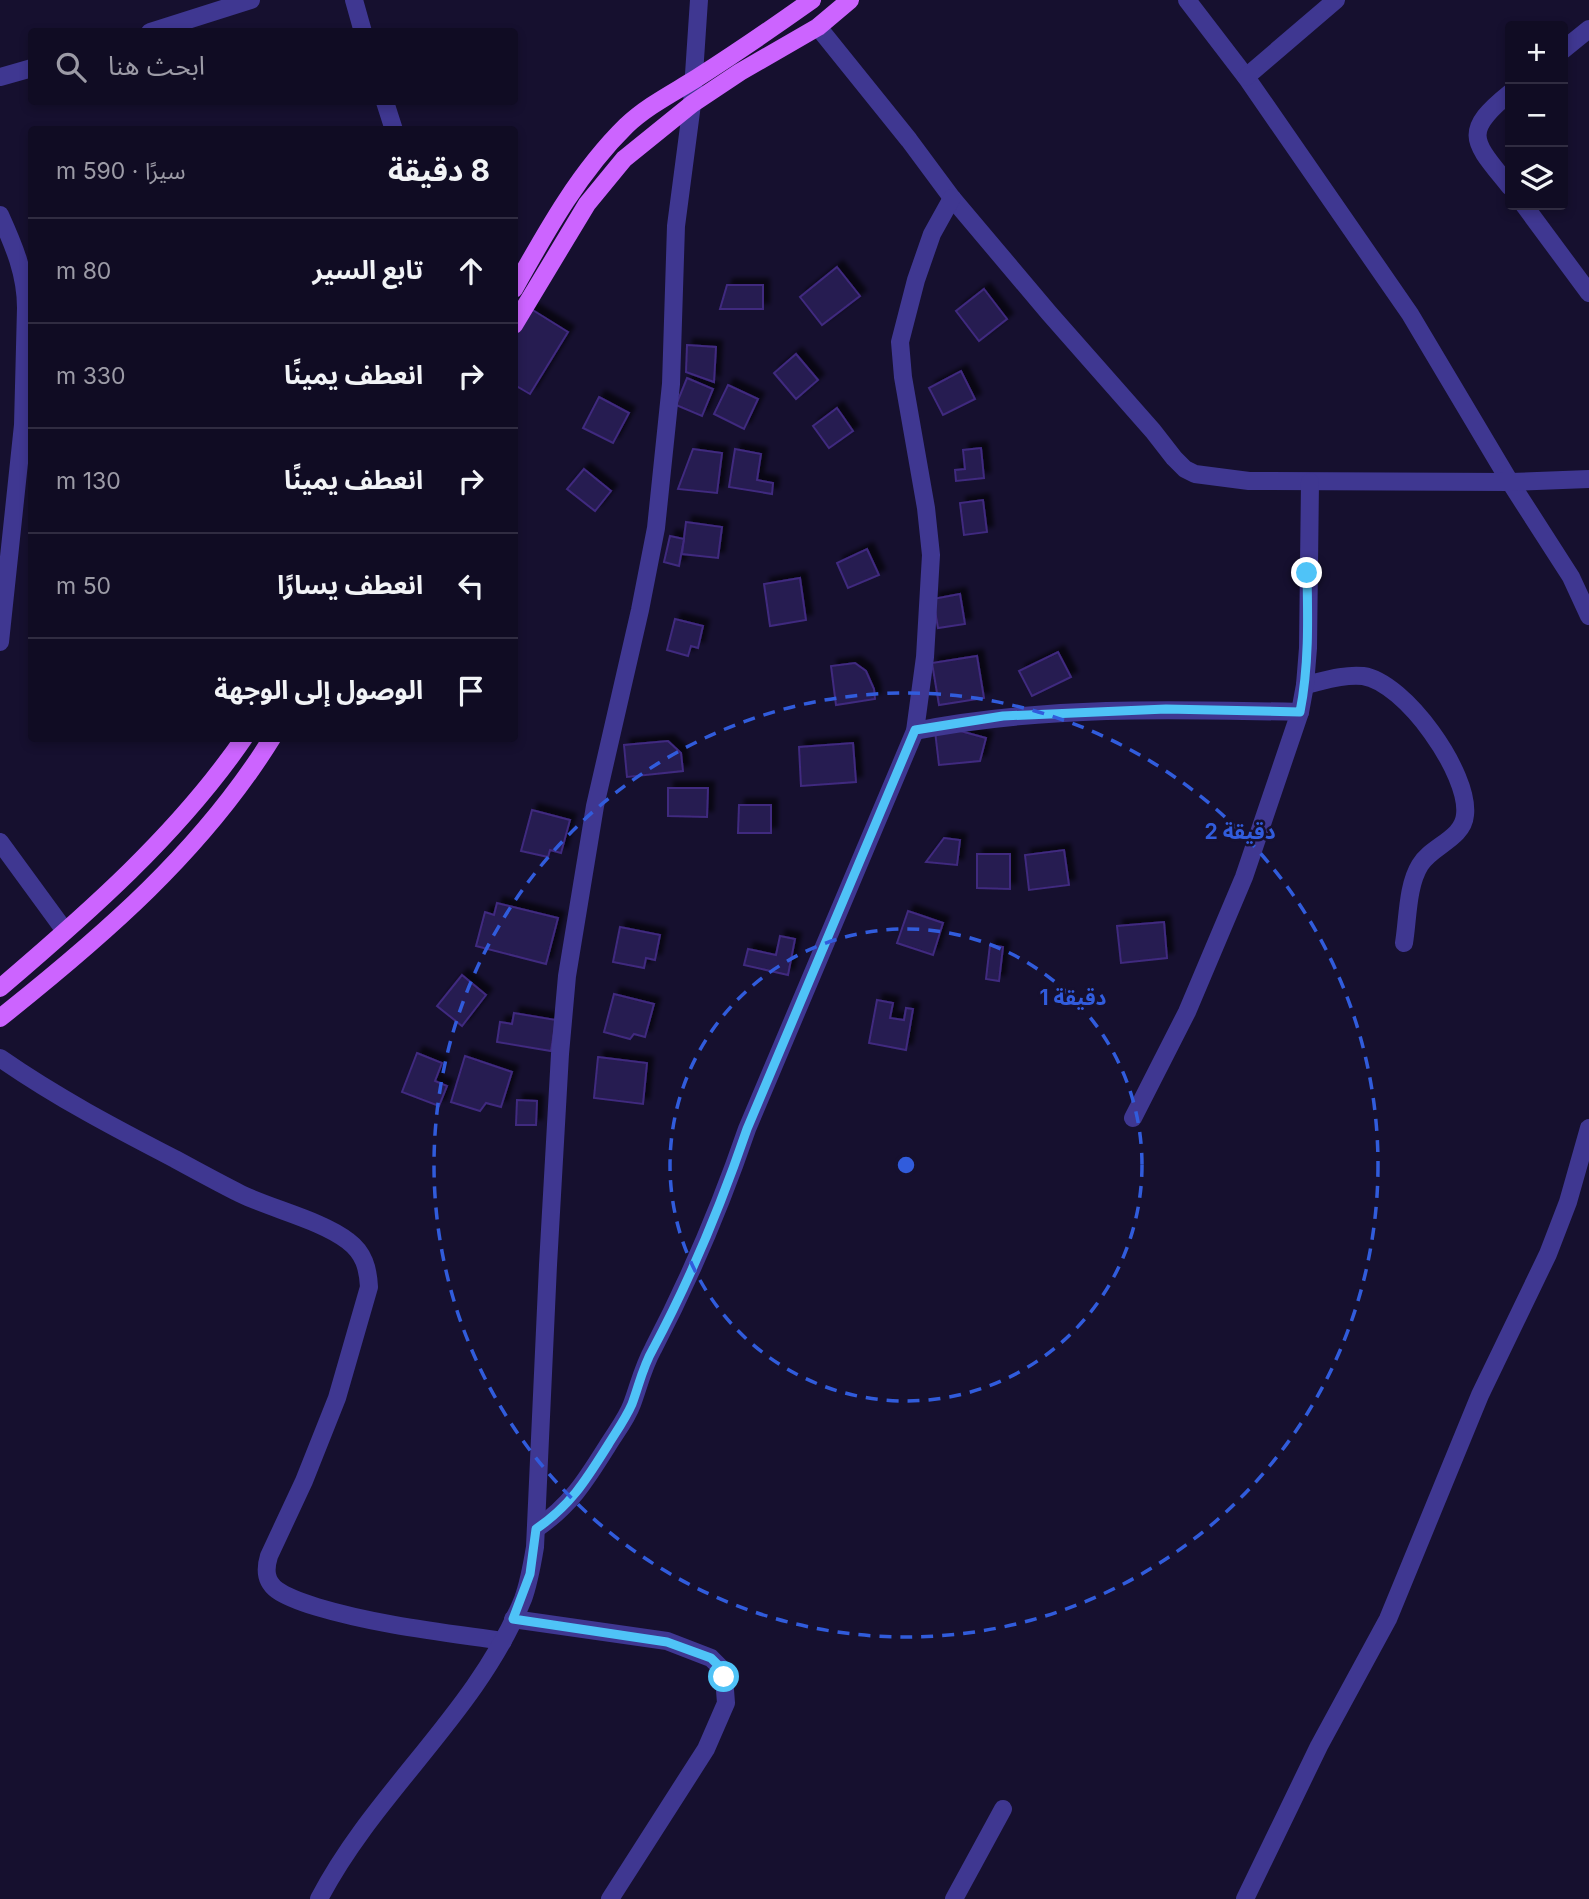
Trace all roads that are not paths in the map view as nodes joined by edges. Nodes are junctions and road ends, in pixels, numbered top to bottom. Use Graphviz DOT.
graph roads {
  1 [pos="251,0"];
  2 [pos="354,0"];
  3 [pos="699,0"];
  4 [pos="812,0"];
  5 [pos="850,0"];
  6 [pos="1187,0"];
  7 [pos="1336,0"];
  8 [pos="818,27"];
  9 [pos="163,28"];
  10 [pos="362,28"];
  11 [pos="1589,29"];
  12 [pos="1568,46"];
  13 [pos="28,69"];
  14 [pos="0,77"];
  15 [pos="1246,77"];
  16 [pos="694,80"];
  17 [pos="1505,97"];
  18 [pos="692,104"];
  19 [pos="386,105"];
  20 [pos="393,126"];
  21 [pos="1505,180"];
  22 [pos="952,198"];
  23 [pos="1528,210"];
  24 [pos="0,215"];
  25 [pos="518,282"];
  26 [pos="1589,293"];
  27 [pos="518,318"];
  28 [pos="1589,479"];
  29 [pos="1310,482"];
  30 [pos="1510,482"];
  31 [pos="1589,616"];
  32 [pos="0,642"];
  33 [pos="1305,685"];
  34 [pos="1300,712"];
  35 [pos="915,730"];
  36 [pos="241,742"];
  37 [pos="269,742"];
  38 [pos="0,842"];
  39 [pos="65,930"];
  40 [pos="1404,943"];
  41 [pos="0,988"];
  42 [pos="0,1018"];
  43 [pos="0,1058"];
  44 [pos="1133,1118"];
  45 [pos="1589,1128"];
  46 [pos="536,1529"];
  47 [pos="513,1619"];
  48 [pos="503,1641"];
  49 [pos="1003,1809"];
  50 [pos="320,1899"];
  51 [pos="610,1899"];
  52 [pos="954,1899"];
  53 [pos="1245,1899"];
  1 -- 9 [label="street"];
  2 -- 10 [label="street"];
  3 -- 16 [label="street"];
  4 -- 16 [label="main road"];
  5 -- 8 [label="main road"];
  6 -- 15 [label="street"];
  7 -- 15 [label="street"];
  8 -- 18 [label="main road"];
  8 -- 22 [label="street"];
  11 -- 12 [label="street"];
  13 -- 14 [label="street"];
  15 -- 30 [label="street"];
  16 -- 18 [label="street"];
  16 -- 25 [label="main road"];
  17 -- 21 [label="street"];
  18 -- 27 [label="main road"];
  18 -- 46 [label="street"];
  19 -- 20 [label="street"];
  22 -- 29 [label="street"];
  22 -- 35 [label="street"];
  23 -- 26 [label="street"];
  24 -- 32 [label="street"];
  28 -- 30 [label="street"];
  29 -- 30 [label="street"];
  29 -- 33 [label="street"];
  30 -- 31 [label="street"];
  33 -- 34 [label="street"];
  33 -- 40 [label="street"];
  34 -- 35 [label="street"];
  34 -- 44 [label="street"];
  35 -- 46 [label="street"];
  36 -- 39 [label="main road"];
  37 -- 42 [label="main road"];
  38 -- 39 [label="street"];
  39 -- 41 [label="main road"];
  43 -- 48 [label="street"];
  45 -- 53 [label="street"];
  46 -- 47 [label="street"];
  47 -- 48 [label="street"];
  47 -- 51 [label="street"];
  48 -- 50 [label="street"];
  49 -- 52 [label="street"];
}
